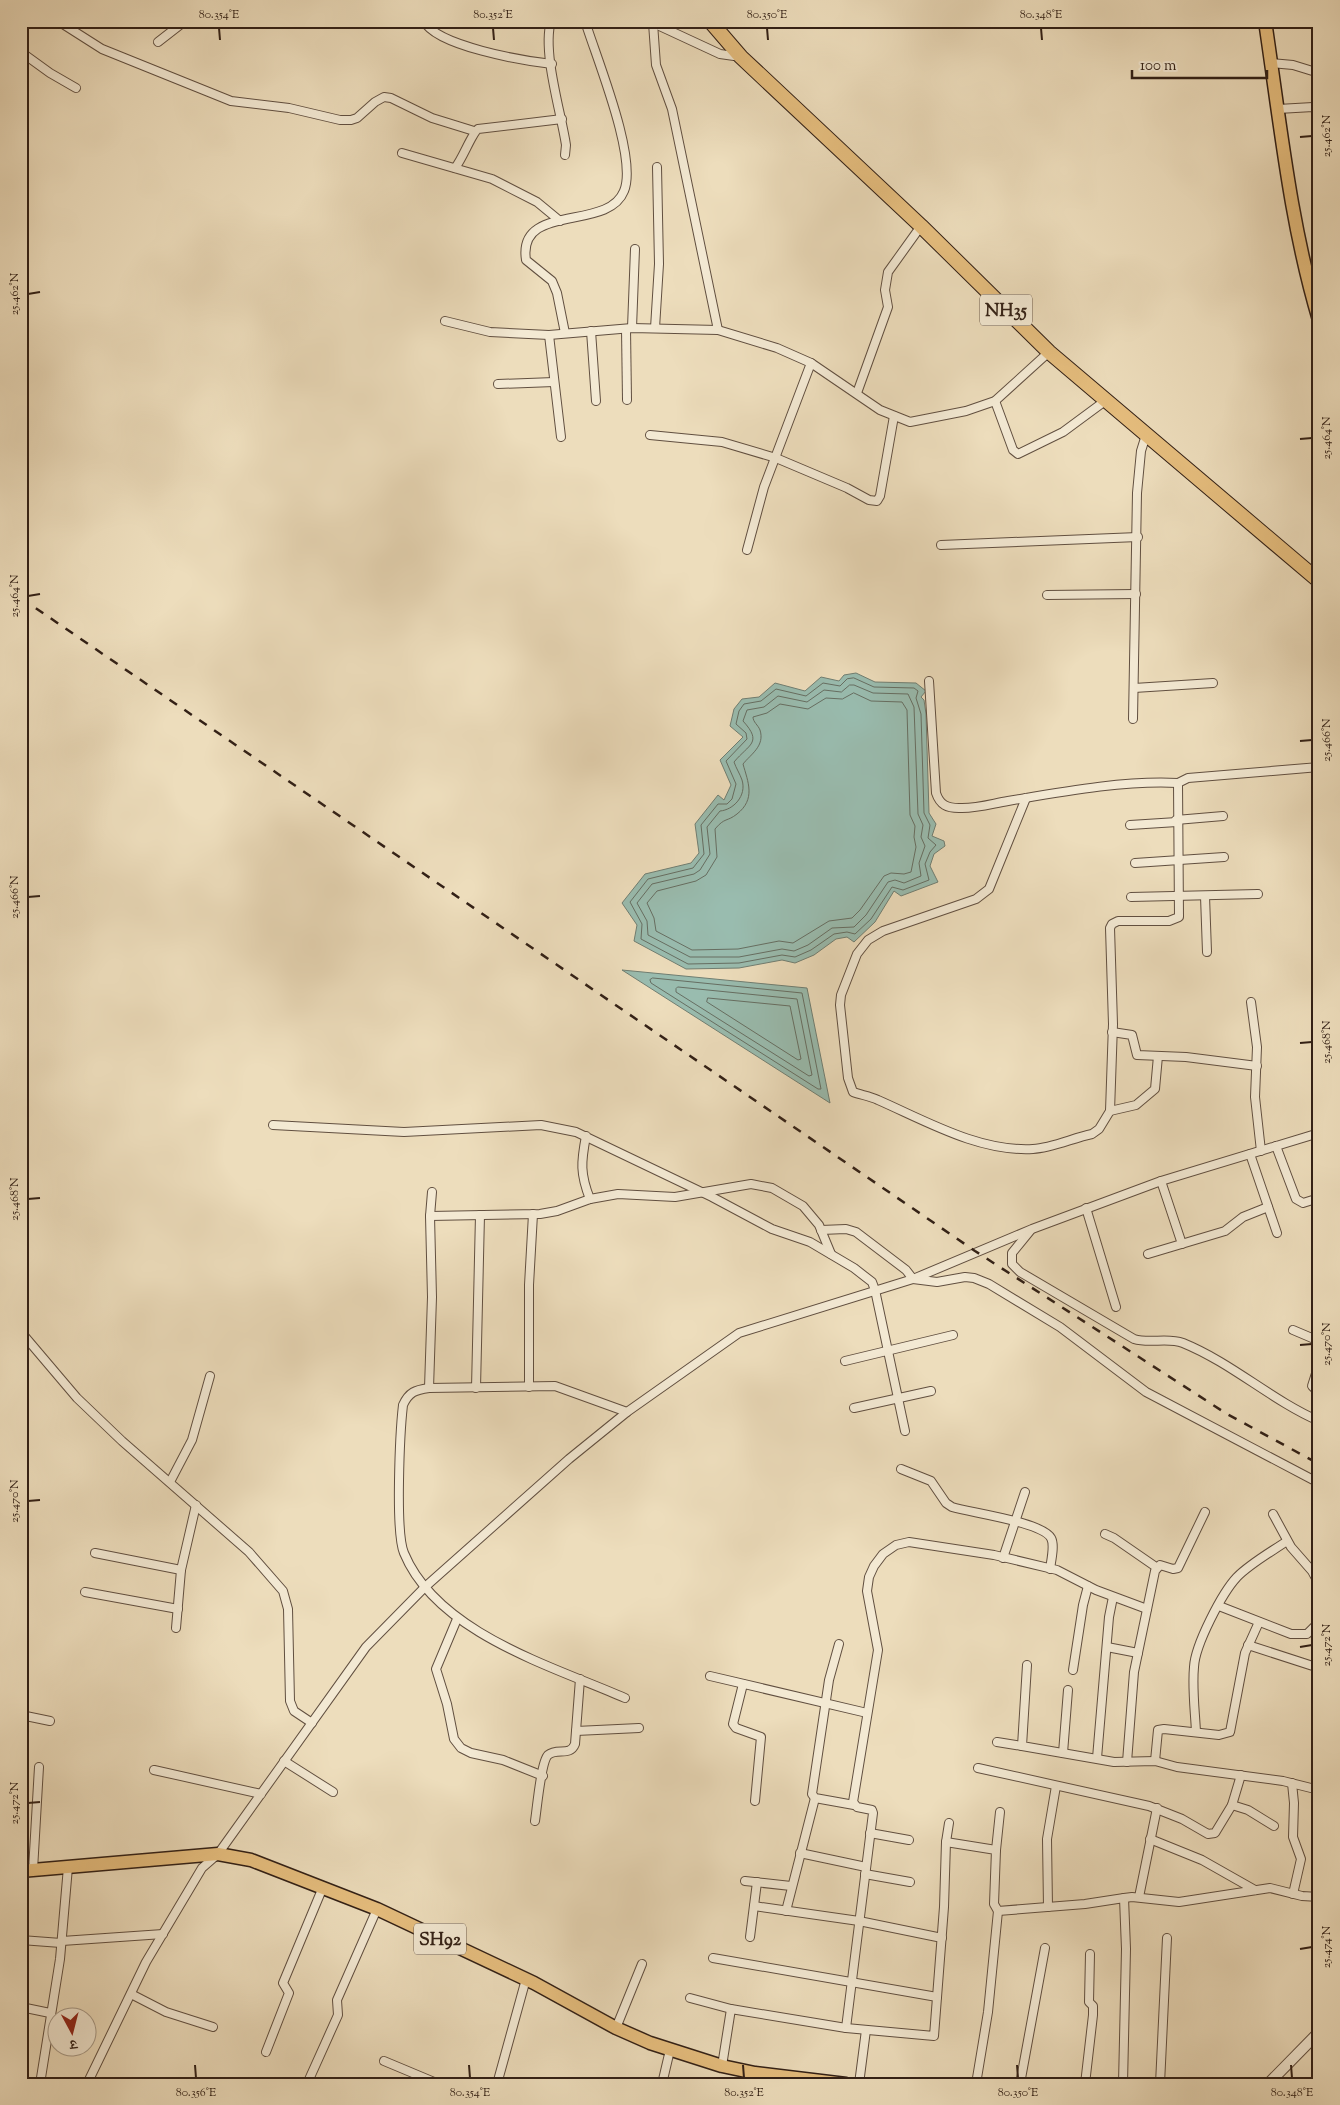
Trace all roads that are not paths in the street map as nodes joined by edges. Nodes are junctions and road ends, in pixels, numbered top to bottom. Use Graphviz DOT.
graph roads {
  1 [pos="58,21"];
  2 [pos="185,21"];
  3 [pos="424,21"];
  4 [pos="551,21"];
  5 [pos="585,21"];
  6 [pos="710,21"];
  7 [pos="1265,21"];
  8 [pos="652,22"];
  9 [pos="158,42"];
  10 [pos="21,52"];
  11 [pos="741,57"];
  12 [pos="1271,62"];
  13 [pos="552,64"];
  14 [pos="1319,73"];
  15 [pos="76,88"];
  16 [pos="1278,109"];
  17 [pos="1319,109"];
  18 [pos="562,119"];
  19 [pos="474,132"];
  20 [pos="402,153"];
  21 [pos="565,155"];
  22 [pos="657,167"];
  23 [pos="455,168"];
  24 [pos="560,221"];
  25 [pos="921,226"];
  26 [pos="635,249"];
  27 [pos="1319,320"];
  28 [pos="445,321"];
  29 [pos="629,328"];
  30 [pos="655,328"];
  31 [pos="718,330"];
  32 [pos="591,331"];
  33 [pos="566,333"];
  34 [pos="549,335"];
  35 [pos="1049,352"];
  36 [pos="811,363"];
  37 [pos="554,382"];
  38 [pos="498,384"];
  39 [pos="857,393"];
  40 [pos="627,400"];
  41 [pos="596,401"];
  42 [pos="995,401"];
  43 [pos="1105,401"];
  44 [pos="894,416"];
  45 [pos="650,435"];
  46 [pos="1146,436"];
  47 [pos="561,438"];
  48 [pos="776,458"];
  49 [pos="1138,537"];
  50 [pos="941,544"];
  51 [pos="746,550"];
  52 [pos="1319,581"];
  53 [pos="1136,594"];
  54 [pos="1047,595"];
  55 [pos="929,681"];
  56 [pos="1213,683"];
  57 [pos="1134,688"];
  58 [pos="1133,719"];
  59 [pos="1319,767"];
  60 [pos="1178,783"];
  61 [pos="1026,798"];
  62 [pos="1223,816"];
  63 [pos="1177,821"];
  64 [pos="1130,826"];
  65 [pos="1224,857"];
  66 [pos="1178,860"];
  67 [pos="1135,863"];
  68 [pos="1258,894"];
  69 [pos="1205,896"];
  70 [pos="1131,897"];
  71 [pos="1179,897"];
  72 [pos="1208,952"];
  73 [pos="1251,1002"];
  74 [pos="1112,1032"];
  75 [pos="1158,1056"];
  76 [pos="1257,1066"];
  77 [pos="1110,1111"];
  78 [pos="273,1125"];
  79 [pos="1319,1133"];
  80 [pos="586,1136"];
  81 [pos="1276,1146"];
  82 [pos="1261,1151"];
  83 [pos="1250,1154"];
  84 [pos="1160,1182"];
  85 [pos="432,1192"];
  86 [pos="704,1193"];
  87 [pos="1319,1198"];
  88 [pos="590,1199"];
  89 [pos="1268,1207"];
  90 [pos="1086,1208"];
  91 [pos="533,1214"];
  92 [pos="480,1215"];
  93 [pos="430,1216"];
  94 [pos="1032,1229"];
  95 [pos="821,1230"];
  96 [pos="1277,1232"];
  97 [pos="1182,1244"];
  98 [pos="831,1254"];
  99 [pos="1148,1254"];
  100 [pos="912,1279"];
  101 [pos="875,1290"];
  102 [pos="1116,1307"];
  103 [pos="1293,1330"];
  104 [pos="21,1332"];
  105 [pos="952,1335"];
  106 [pos="1319,1340"];
  107 [pos="888,1350"];
  108 [pos="845,1361"];
  109 [pos="1319,1364"];
  110 [pos="210,1376"];
  111 [pos="529,1387"];
  112 [pos="429,1388"];
  113 [pos="476,1388"];
  114 [pos="931,1391"];
  115 [pos="1319,1392"];
  116 [pos="898,1398"];
  117 [pos="854,1408"];
  118 [pos="627,1412"];
  119 [pos="1319,1421"];
  120 [pos="905,1431"];
  121 [pos="901,1469"];
  122 [pos="170,1482"];
  123 [pos="1319,1483"];
  124 [pos="1025,1492"];
  125 [pos="196,1505"];
  126 [pos="1205,1512"];
  127 [pos="1273,1514"];
  128 [pos="1013,1522"];
  129 [pos="1105,1534"];
  130 [pos="1287,1541"];
  131 [pos="95,1553"];
  132 [pos="1003,1558"];
  133 [pos="1156,1567"];
  134 [pos="1050,1569"];
  135 [pos="182,1570"];
  136 [pos="1319,1584"];
  137 [pos="1088,1586"];
  138 [pos="426,1587"];
  139 [pos="85,1592"];
  140 [pos="1113,1597"];
  141 [pos="1219,1606"];
  142 [pos="178,1609"];
  143 [pos="1146,1609"];
  144 [pos="457,1619"];
  145 [pos="1259,1622"];
  146 [pos="1319,1622"];
  147 [pos="176,1628"];
  148 [pos="839,1644"];
  149 [pos="1248,1645"];
  150 [pos="1107,1647"];
  151 [pos="1138,1653"];
  152 [pos="1028,1665"];
  153 [pos="1319,1668"];
  154 [pos="1073,1670"];
  155 [pos="710,1676"];
  156 [pos="580,1679"];
  157 [pos="743,1684"];
  158 [pos="1068,1690"];
  159 [pos="625,1698"];
  160 [pos="826,1704"];
  161 [pos="867,1713"];
  162 [pos="21,1715"];
  163 [pos="50,1721"];
  164 [pos="312,1723"];
  165 [pos="639,1728"];
  166 [pos="576,1731"];
  167 [pos="1196,1732"];
  168 [pos="996,1742"];
  169 [pos="1022,1746"];
  170 [pos="1063,1754"];
  171 [pos="1096,1758"];
  172 [pos="284,1761"];
  173 [pos="1155,1761"];
  174 [pos="1127,1762"];
  175 [pos="39,1767"];
  176 [pos="978,1768"];
  177 [pos="154,1770"];
  178 [pos="1241,1775"];
  179 [pos="543,1776"];
  180 [pos="1292,1783"];
  181 [pos="1056,1786"];
  182 [pos="1319,1790"];
  183 [pos="334,1792"];
  184 [pos="261,1794"];
  185 [pos="815,1798"];
  186 [pos="755,1801"];
  187 [pos="854,1805"];
  188 [pos="1232,1805"];
  189 [pos="1157,1808"];
  190 [pos="1000,1812"];
  191 [pos="535,1821"];
  192 [pos="949,1823"];
  193 [pos="1274,1826"];
  194 [pos="870,1833"];
  195 [pos="1150,1839"];
  196 [pos="909,1840"];
  197 [pos="946,1842"];
  198 [pos="996,1850"];
  199 [pos="800,1853"];
  200 [pos="218,1854"];
  201 [pos="68,1867"];
  202 [pos="27,1870"];
  203 [pos="865,1870"];
  204 [pos="745,1881"];
  205 [pos="757,1882"];
  206 [pos="910,1882"];
  207 [pos="791,1886"];
  208 [pos="323,1887"];
  209 [pos="1255,1890"];
  210 [pos="1294,1894"];
  211 [pos="1139,1897"];
  212 [pos="1319,1897"];
  213 [pos="1124,1898"];
  214 [pos="754,1906"];
  215 [pos="1048,1907"];
  216 [pos="377,1909"];
  217 [pos="786,1911"];
  218 [pos="998,1911"];
  219 [pos="859,1921"];
  220 [pos="163,1934"];
  221 [pos="750,1937"];
  222 [pos="942,1938"];
  223 [pos="1167,1938"];
  224 [pos="21,1940"];
  225 [pos="62,1942"];
  226 [pos="1045,1948"];
  227 [pos="1090,1954"];
  228 [pos="713,1958"];
  229 [pos="642,1964"];
  230 [pos="526,1979"];
  231 [pos="852,1983"];
  232 [pos="131,1994"];
  233 [pos="938,1997"];
  234 [pos="690,1998"];
  235 [pos="21,2007"];
  236 [pos="51,2008"];
  237 [pos="731,2009"];
  238 [pos="48,2013"];
  239 [pos="48,2027"];
  240 [pos="213,2027"];
  241 [pos="616,2028"];
  242 [pos="846,2028"];
  243 [pos="866,2030"];
  244 [pos="1319,2032"];
  245 [pos="670,2050"];
  246 [pos="266,2052"];
  247 [pos="384,2061"];
  248 [pos="722,2066"];
  249 [pos="753,2078"];
  250 [pos="800,2081"];
  251 [pos="40,2084"];
  252 [pos="87,2084"];
  253 [pos="307,2084"];
  254 [pos="439,2084"];
  255 [pos="497,2084"];
  256 [pos="662,2084"];
  257 [pos="846,2084"];
  258 [pos="859,2084"];
  259 [pos="976,2084"];
  260 [pos="1020,2084"];
  261 [pos="1085,2084"];
  262 [pos="1123,2084"];
  263 [pos="1160,2084"];
  264 [pos="1268,2084"];
  1 -- 19 [label="street"];
  2 -- 9 [label="street"];
  3 -- 13 [label="street"];
  4 -- 13 [label="street"];
  5 -- 24 [label="street"];
  6 -- 11 [label="highway, NH35"];
  7 -- 12 [label="main road"];
  8 -- 11 [label="street"];
  8 -- 31 [label="street"];
  10 -- 15 [label="street"];
  11 -- 25 [label="highway, NH35"];
  12 -- 14 [label="street"];
  12 -- 16 [label="main road"];
  13 -- 18 [label="street"];
  16 -- 17 [label="street"];
  16 -- 27 [label="main road"];
  18 -- 19 [label="street"];
  18 -- 21 [label="street"];
  19 -- 23 [label="street"];
  20 -- 23 [label="street"];
  22 -- 30 [label="street"];
  23 -- 24 [label="street"];
  24 -- 33 [label="street"];
  25 -- 35 [label="highway, NH35"];
  25 -- 39 [label="street"];
  26 -- 29 [label="street"];
  28 -- 34 [label="street"];
  29 -- 30 [label="street"];
  29 -- 32 [label="street"];
  29 -- 40 [label="street"];
  30 -- 31 [label="street"];
  31 -- 36 [label="street"];
  32 -- 33 [label="street"];
  32 -- 41 [label="street"];
  33 -- 34 [label="street"];
  34 -- 37 [label="street"];
  35 -- 42 [label="street"];
  35 -- 43 [label="highway, NH35"];
  36 -- 39 [label="street"];
  36 -- 48 [label="street"];
  37 -- 38 [label="street"];
  37 -- 47 [label="street"];
  39 -- 44 [label="street"];
  42 -- 43 [label="street"];
  42 -- 44 [label="street"];
  43 -- 46 [label="highway, NH35"];
  44 -- 48 [label="street"];
  45 -- 48 [label="street"];
  46 -- 49 [label="street"];
  46 -- 52 [label="highway, NH35"];
  48 -- 51 [label="street"];
  49 -- 50 [label="street"];
  49 -- 53 [label="street"];
  53 -- 54 [label="street"];
  53 -- 57 [label="street"];
  55 -- 61 [label="street"];
  56 -- 57 [label="street"];
  57 -- 58 [label="street"];
  59 -- 60 [label="street"];
  60 -- 61 [label="street"];
  60 -- 63 [label="street"];
  61 -- 77 [label="street"];
  62 -- 63 [label="street"];
  63 -- 64 [label="street"];
  63 -- 66 [label="street"];
  65 -- 66 [label="street"];
  66 -- 67 [label="street"];
  66 -- 71 [label="street"];
  68 -- 69 [label="street"];
  69 -- 71 [label="street"];
  69 -- 72 [label="street"];
  70 -- 71 [label="street"];
  71 -- 74 [label="street"];
  73 -- 76 [label="street"];
  74 -- 75 [label="street"];
  74 -- 77 [label="street"];
  75 -- 76 [label="street"];
  75 -- 77 [label="street"];
  76 -- 82 [label="street"];
  78 -- 80 [label="street"];
  79 -- 81 [label="street"];
  80 -- 86 [label="street"];
  80 -- 88 [label="street"];
  81 -- 82 [label="street"];
  81 -- 87 [label="street"];
  82 -- 83 [label="street"];
  83 -- 84 [label="street"];
  83 -- 89 [label="street"];
  84 -- 90 [label="street"];
  84 -- 97 [label="street"];
  85 -- 93 [label="street"];
  86 -- 88 [label="street"];
  86 -- 95 [label="street"];
  86 -- 98 [label="street"];
  88 -- 91 [label="street"];
  89 -- 96 [label="street"];
  89 -- 97 [label="street"];
  90 -- 94 [label="street"];
  90 -- 102 [label="street"];
  91 -- 92 [label="street"];
  91 -- 111 [label="street"];
  92 -- 93 [label="street"];
  92 -- 113 [label="street"];
  93 -- 112 [label="street"];
  94 -- 100 [label="street"];
  94 -- 119 [label="street"];
  95 -- 98 [label="street"];
  95 -- 100 [label="street"];
  97 -- 99 [label="street"];
  98 -- 101 [label="street"];
  100 -- 101 [label="street"];
  100 -- 123 [label="street"];
  101 -- 107 [label="street"];
  101 -- 118 [label="street"];
  103 -- 106 [label="street"];
  104 -- 122 [label="street"];
  105 -- 107 [label="street"];
  107 -- 108 [label="street"];
  107 -- 116 [label="street"];
  109 -- 115 [label="street"];
  110 -- 122 [label="street"];
  111 -- 113 [label="street"];
  111 -- 118 [label="street"];
  112 -- 113 [label="street"];
  112 -- 138 [label="street"];
  114 -- 116 [label="street"];
  116 -- 117 [label="street"];
  116 -- 120 [label="street"];
  118 -- 138 [label="street"];
  121 -- 128 [label="street"];
  122 -- 125 [label="street"];
  124 -- 128 [label="street"];
  125 -- 135 [label="street"];
  125 -- 164 [label="street"];
  126 -- 133 [label="street"];
  127 -- 130 [label="street"];
  128 -- 132 [label="street"];
  128 -- 134 [label="street"];
  129 -- 133 [label="street"];
  130 -- 136 [label="street"];
  130 -- 141 [label="street"];
  131 -- 135 [label="street"];
  132 -- 134 [label="street"];
  132 -- 161 [label="street"];
  133 -- 143 [label="street"];
  134 -- 137 [label="street"];
  135 -- 142 [label="street"];
  137 -- 140 [label="street"];
  137 -- 154 [label="street"];
  138 -- 144 [label="street"];
  138 -- 164 [label="street"];
  139 -- 142 [label="street"];
  140 -- 143 [label="street"];
  140 -- 150 [label="street"];
  141 -- 145 [label="street"];
  141 -- 167 [label="street"];
  142 -- 147 [label="street"];
  143 -- 151 [label="street"];
  144 -- 156 [label="street"];
  144 -- 179 [label="street"];
  145 -- 146 [label="street"];
  145 -- 149 [label="street"];
  148 -- 160 [label="street"];
  149 -- 153 [label="street"];
  149 -- 167 [label="street"];
  150 -- 151 [label="street"];
  150 -- 171 [label="street"];
  151 -- 174 [label="street"];
  152 -- 169 [label="street"];
  155 -- 157 [label="street"];
  156 -- 159 [label="street"];
  156 -- 166 [label="street"];
  157 -- 160 [label="street"];
  157 -- 186 [label="street"];
  158 -- 170 [label="street"];
  160 -- 161 [label="street"];
  160 -- 185 [label="street"];
  161 -- 187 [label="street"];
  162 -- 163 [label="street"];
  164 -- 172 [label="street"];
  165 -- 166 [label="street"];
  166 -- 179 [label="street"];
  167 -- 173 [label="street"];
  168 -- 169 [label="street"];
  169 -- 170 [label="street"];
  170 -- 171 [label="street"];
  171 -- 174 [label="street"];
  172 -- 183 [label="street"];
  172 -- 184 [label="street"];
  173 -- 174 [label="street"];
  173 -- 178 [label="street"];
  175 -- 202 [label="street"];
  176 -- 181 [label="street"];
  177 -- 184 [label="street"];
  178 -- 180 [label="street"];
  178 -- 188 [label="street"];
  179 -- 191 [label="street"];
  180 -- 182 [label="street"];
  180 -- 210 [label="street"];
  181 -- 189 [label="street"];
  181 -- 215 [label="street"];
  184 -- 200 [label="street"];
  185 -- 187 [label="street"];
  185 -- 199 [label="street"];
  187 -- 194 [label="street"];
  188 -- 189 [label="street"];
  188 -- 193 [label="street"];
  189 -- 195 [label="street"];
  190 -- 198 [label="street"];
  192 -- 197 [label="street"];
  194 -- 196 [label="street"];
  194 -- 203 [label="street"];
  195 -- 209 [label="street"];
  195 -- 211 [label="street"];
  197 -- 198 [label="street"];
  197 -- 222 [label="street"];
  198 -- 218 [label="street"];
  199 -- 203 [label="street"];
  199 -- 207 [label="street"];
  200 -- 201 [label="main road, SH92"];
  200 -- 208 [label="main road, SH92"];
  200 -- 220 [label="street"];
  201 -- 202 [label="main road, SH92"];
  201 -- 225 [label="street"];
  203 -- 206 [label="street"];
  203 -- 219 [label="street"];
  204 -- 205 [label="street"];
  205 -- 207 [label="street"];
  205 -- 214 [label="street"];
  207 -- 217 [label="street"];
  208 -- 216 [label="main road, SH92"];
  208 -- 246 [label="street"];
  209 -- 210 [label="street"];
  209 -- 211 [label="street"];
  210 -- 212 [label="street"];
  211 -- 213 [label="street"];
  213 -- 215 [label="street"];
  213 -- 262 [label="street"];
  214 -- 217 [label="street"];
  214 -- 221 [label="street"];
  215 -- 218 [label="street"];
  216 -- 230 [label="main road, SH92"];
  216 -- 253 [label="street"];
  217 -- 219 [label="street"];
  218 -- 259 [label="street"];
  219 -- 222 [label="street"];
  219 -- 231 [label="street"];
  220 -- 225 [label="street"];
  220 -- 232 [label="street"];
  222 -- 233 [label="street"];
  223 -- 263 [label="street"];
  224 -- 225 [label="street"];
  225 -- 236 [label="street"];
  226 -- 260 [label="street"];
  227 -- 261 [label="street"];
  228 -- 231 [label="street"];
  229 -- 241 [label="street"];
  230 -- 241 [label="main road, SH92"];
  230 -- 255 [label="street"];
  231 -- 233 [label="street"];
  231 -- 242 [label="street"];
  232 -- 240 [label="street"];
  232 -- 252 [label="street"];
  233 -- 243 [label="street"];
  234 -- 237 [label="street"];
  235 -- 238 [label="street"];
  237 -- 242 [label="street"];
  237 -- 248 [label="street"];
  239 -- 251 [label="street"];
  241 -- 245 [label="main road, SH92"];
  242 -- 243 [label="street"];
  243 -- 258 [label="street"];
  244 -- 264 [label="street"];
  245 -- 248 [label="main road, SH92"];
  245 -- 256 [label="street"];
  247 -- 254 [label="street"];
  248 -- 249 [label="main road, SH92"];
  249 -- 250 [label="main road, SH92"];
  250 -- 257 [label="main road, SH92"];
}
